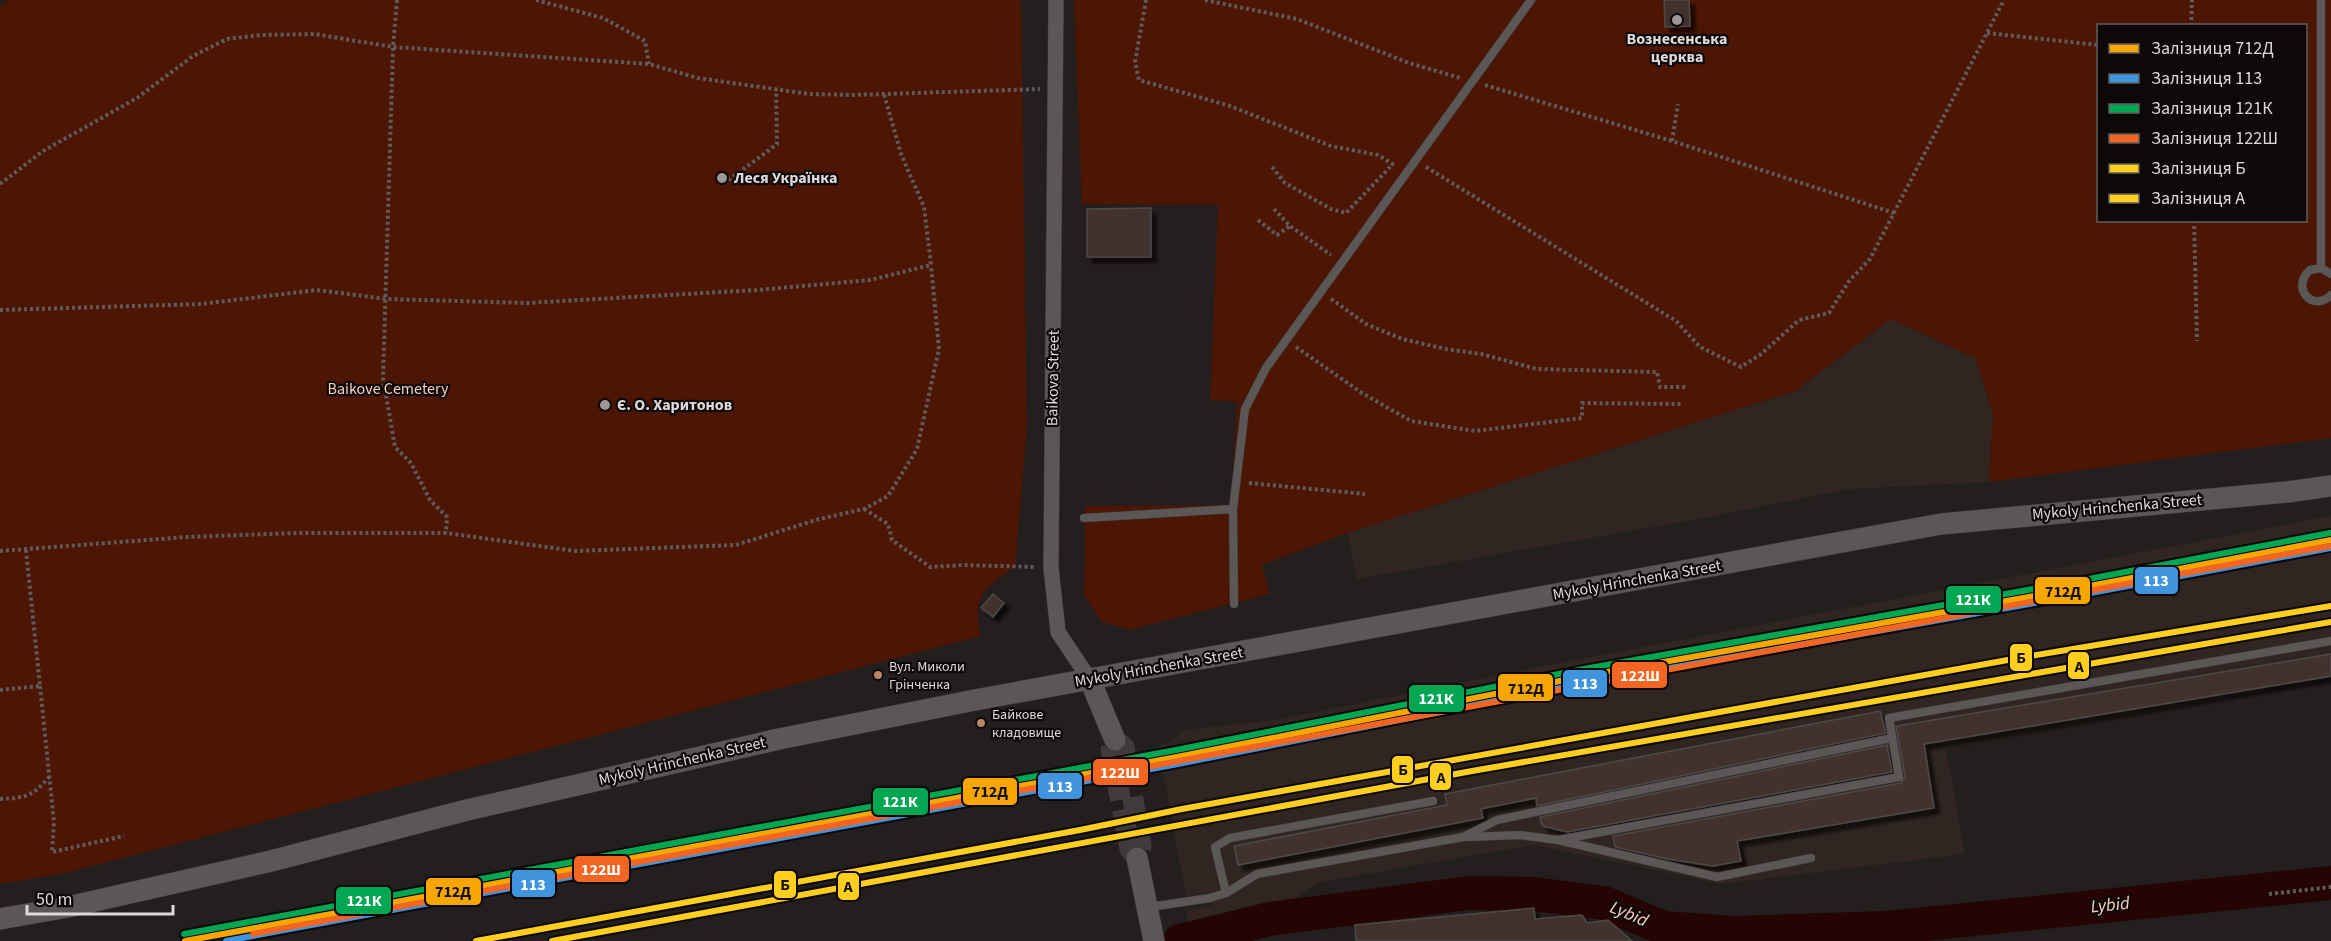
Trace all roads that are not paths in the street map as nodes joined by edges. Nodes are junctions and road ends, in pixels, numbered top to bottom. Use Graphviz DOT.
graph roads {
  1 [pos="1056,0"];
  2 [pos="1531,0"];
  3 [pos="2321,0"];
  4 [pos="2321,268"];
  5 [pos="2331,274"];
  6 [pos="2331,295"];
  7 [pos="2331,486"];
  8 [pos="1233,509"];
  9 [pos="1084,518"];
  10 [pos="1234,604"];
  11 [pos="2331,641"];
  12 [pos="1090,680"];
  13 [pos="1893,738"];
  14 [pos="1116,740"];
  15 [pos="1433,801"];
  16 [pos="1463,837"];
  17 [pos="1558,840"];
  18 [pos="1137,858"];
  19 [pos="1811,858"];
  20 [pos="1226,893"];
  21 [pos="1148,909"];
  22 [pos="0,920"];
  23 [pos="1154,941"];
  1 -- 12 [label="street, Baikova Street"];
  2 -- 8 [label="lane"];
  3 -- 4 [label="lane"];
  4 -- 5 [label="lane"];
  4 -- 6 [label="lane"];
  7 -- 12 [label="main road, Mykoly Hrinchenka Street"];
  8 -- 9 [label="lane"];
  8 -- 10 [label="lane"];
  11 -- 13 [label="lane"];
  12 -- 14 [label="main road, Baikova Street"];
  12 -- 22 [label="main road, Mykoly Hrinchenka Street"];
  13 -- 16 [label="lane"];
  13 -- 17 [label="lane"];
  15 -- 20 [label="lane"];
  16 -- 17 [label="lane"];
  16 -- 20 [label="lane"];
  17 -- 19 [label="lane"];
  18 -- 21 [label="main road"];
  20 -- 21 [label="lane"];
  21 -- 23 [label="main road"];
}
